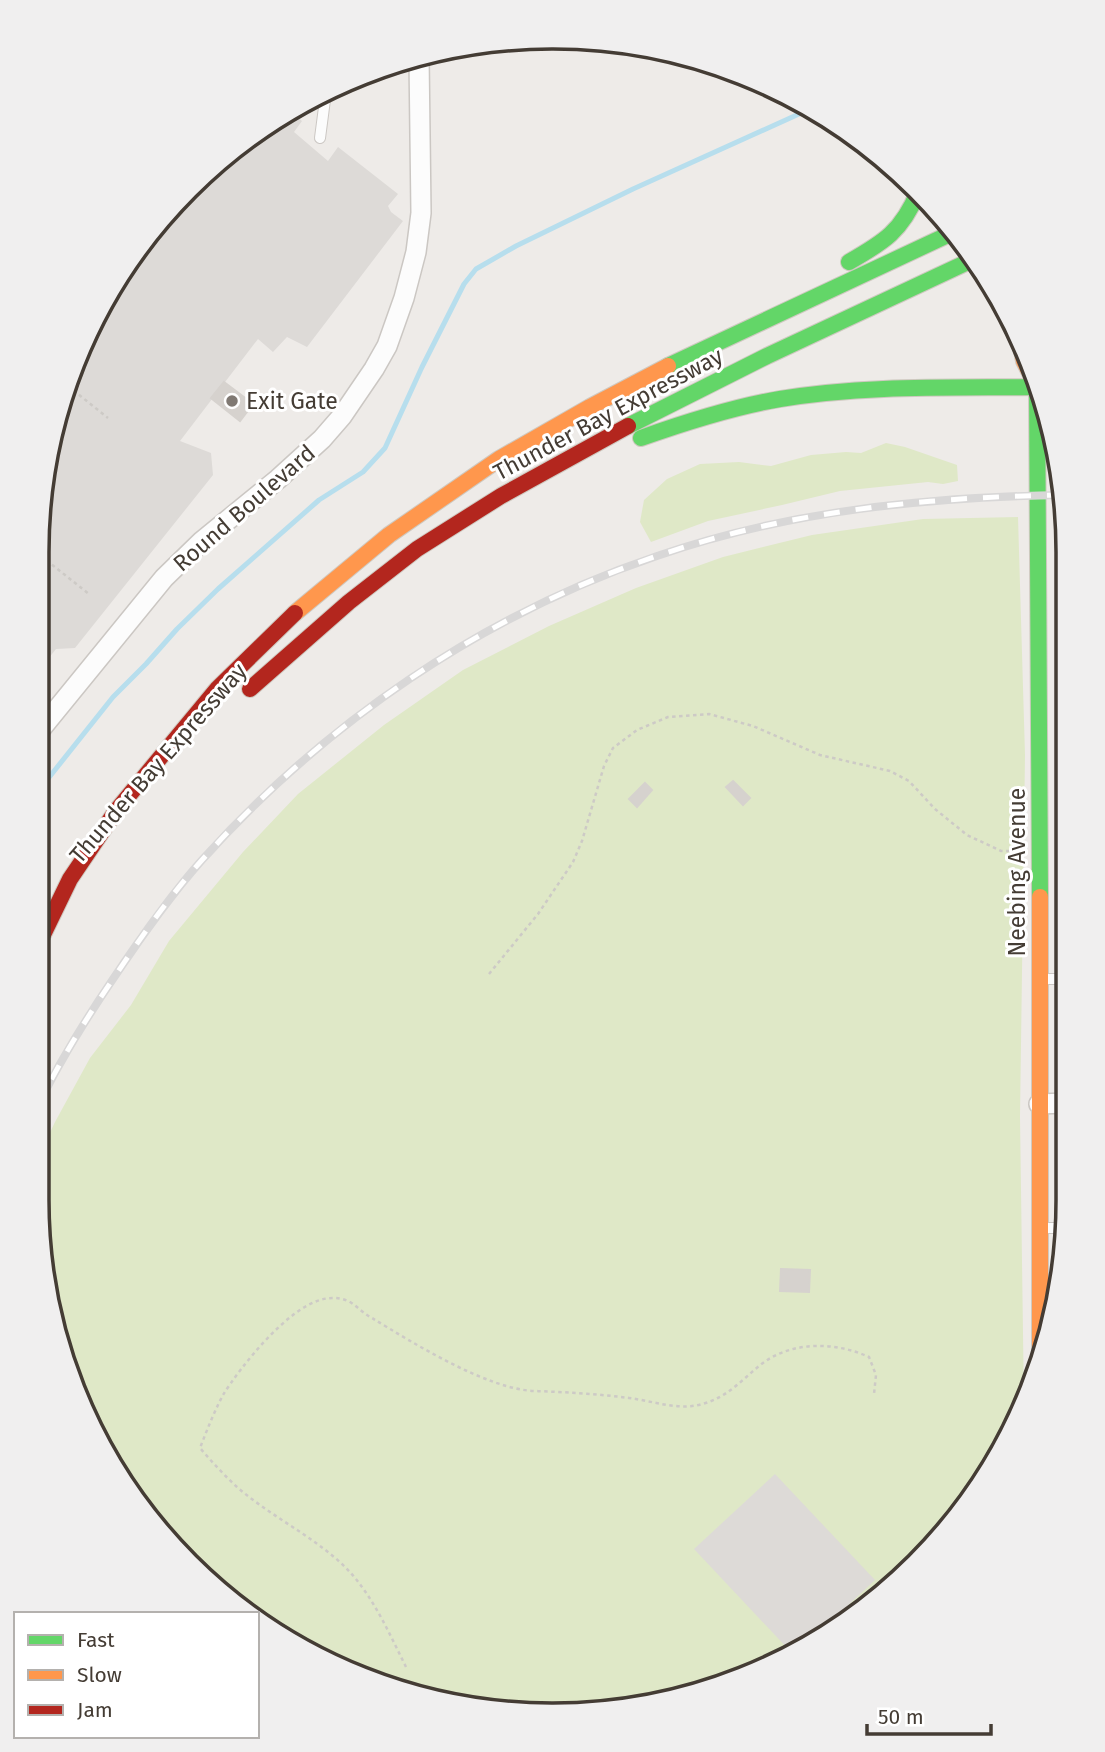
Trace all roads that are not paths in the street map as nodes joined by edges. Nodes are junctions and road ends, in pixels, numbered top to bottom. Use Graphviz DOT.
graph roads {
  1 [pos="419,67"];
  2 [pos="324,104"];
  3 [pos="320,138"];
  4 [pos="914,202"];
  5 [pos="944,237"];
  6 [pos="964,264"];
  7 [pos="679,360"];
  8 [pos="1028,387"];
  9 [pos="1037,416"];
  10 [pos="526,482"];
  11 [pos="244,696"];
  12 [pos="49,719"];
  13 [pos="99,864"];
  14 [pos="49,923"];
  15 [pos="49,930"];
  16 [pos="1040,979"];
  17 [pos="1056,979"];
  18 [pos="1056,1103"];
  19 [pos="1039,1104"];
  20 [pos="1040,1228"];
  21 [pos="1055,1228"];
  22 [pos="1040,1325"];
  1 -- 12 [label="street, Round Boulevard"];
  2 -- 3 [label="lane"];
  4 -- 7 [label="main road"];
  5 -- 7 [label="main road, Thunder Bay Expressway"];
  6 -- 10 [label="main road, Thunder Bay Expressway"];
  7 -- 14 [label="main road, Thunder Bay Expressway"];
  8 -- 10 [label="main road"];
  9 -- 16 [label="main road, Neebing Avenue"];
  10 -- 11 [label="main road, Thunder Bay Expressway"];
  13 -- 15 [label="main road, Thunder Bay Expressway"];
  16 -- 17 [label="lane"];
  16 -- 19 [label="main road, Neebing Avenue"];
  18 -- 19 [label="street"];
  19 -- 20 [label="main road, Neebing Avenue"];
  20 -- 21 [label="lane"];
  20 -- 22 [label="main road, Neebing Avenue"];
}
